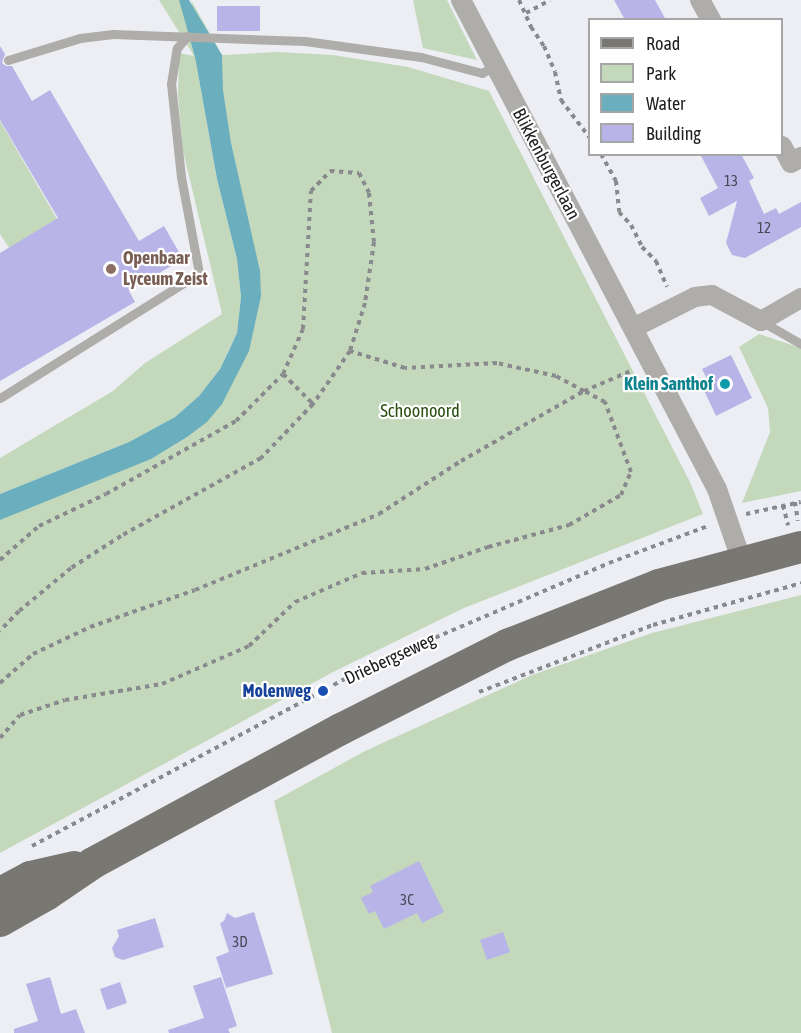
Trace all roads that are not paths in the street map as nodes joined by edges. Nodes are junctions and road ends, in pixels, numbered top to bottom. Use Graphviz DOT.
graph roads {
  1 [pos="461,0"];
  2 [pos="700,0"];
  3 [pos="710,18"];
  4 [pos="187,36"];
  5 [pos="8,60"];
  6 [pos="494,66"];
  7 [pos="783,148"];
  8 [pos="801,157"];
  9 [pos="801,298"];
  10 [pos="761,321"];
  11 [pos="633,328"];
  12 [pos="801,344"];
  13 [pos="0,398"];
  14 [pos="801,547"];
  15 [pos="742,562"];
  16 [pos="93,863"];
  17 [pos="0,893"];
  18 [pos="0,921"];
  1 -- 6 [label="street, Blikkenburgerlaan"];
  2 -- 3 [label="street"];
  4 -- 5 [label="lane"];
  4 -- 6 [label="lane"];
  4 -- 13 [label="lane"];
  6 -- 11 [label="street, Blikkenburgerlaan"];
  7 -- 8 [label="street"];
  9 -- 10 [label="street"];
  10 -- 11 [label="street"];
  10 -- 12 [label="lane"];
  11 -- 15 [label="street, Blikkenburgerlaan"];
  14 -- 15 [label="main road"];
  15 -- 16 [label="main road"];
  16 -- 17 [label="main road"];
  16 -- 18 [label="main road"];
}
